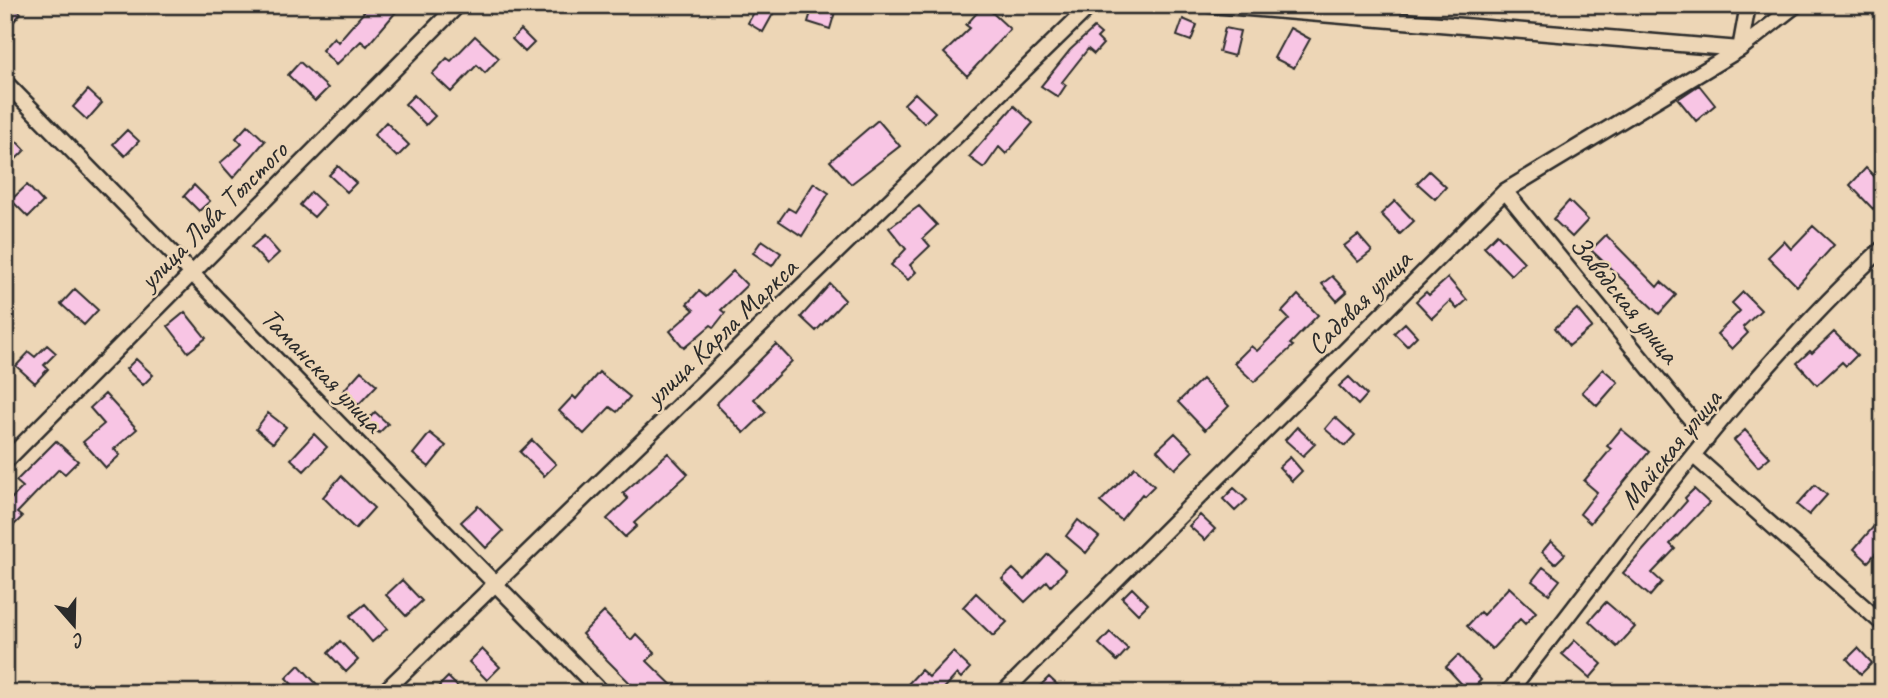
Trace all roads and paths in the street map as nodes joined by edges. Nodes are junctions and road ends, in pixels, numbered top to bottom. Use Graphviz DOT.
graph roads {
  1 [pos="458,5"];
  2 [pos="1091,5"];
  3 [pos="1211,5"];
  4 [pos="1748,5"];
  5 [pos="1796,5"];
  6 [pos="1740,49"];
  7 [pos="5,82"];
  8 [pos="1505,191"];
  9 [pos="1883,248"];
  10 [pos="192,270"];
  11 [pos="1707,439"];
  12 [pos="1694,456"];
  13 [pos="5,462"];
  14 [pos="495,585"];
  15 [pos="1883,624"];
  16 [pos="383,693"];
  17 [pos="602,693"];
  18 [pos="1003,693"];
  19 [pos="1508,693"];
  1 -- 10 [label="street, улица Льва Толстого"];
  2 -- 14 [label="street, улица Карла Маркса"];
  3 -- 6 [label="street"];
  4 -- 6 [label="street"];
  5 -- 6 [label="street, Садовая улица"];
  6 -- 8 [label="street, Садовая улица"];
  7 -- 10 [label="street, Таманская улица"];
  8 -- 11 [label="street, Заводская улица"];
  8 -- 18 [label="street, Садовая улица"];
  9 -- 11 [label="street, Майская улица"];
  10 -- 13 [label="street, улица Льва Толстого"];
  10 -- 14 [label="street, Таманская улица"];
  11 -- 12 [label="street, Майская улица"];
  12 -- 15 [label="street"];
  12 -- 19 [label="street, Майская улица"];
  14 -- 16 [label="street, улица Карла Маркса"];
  14 -- 17 [label="street, Таманская улица"];
}
